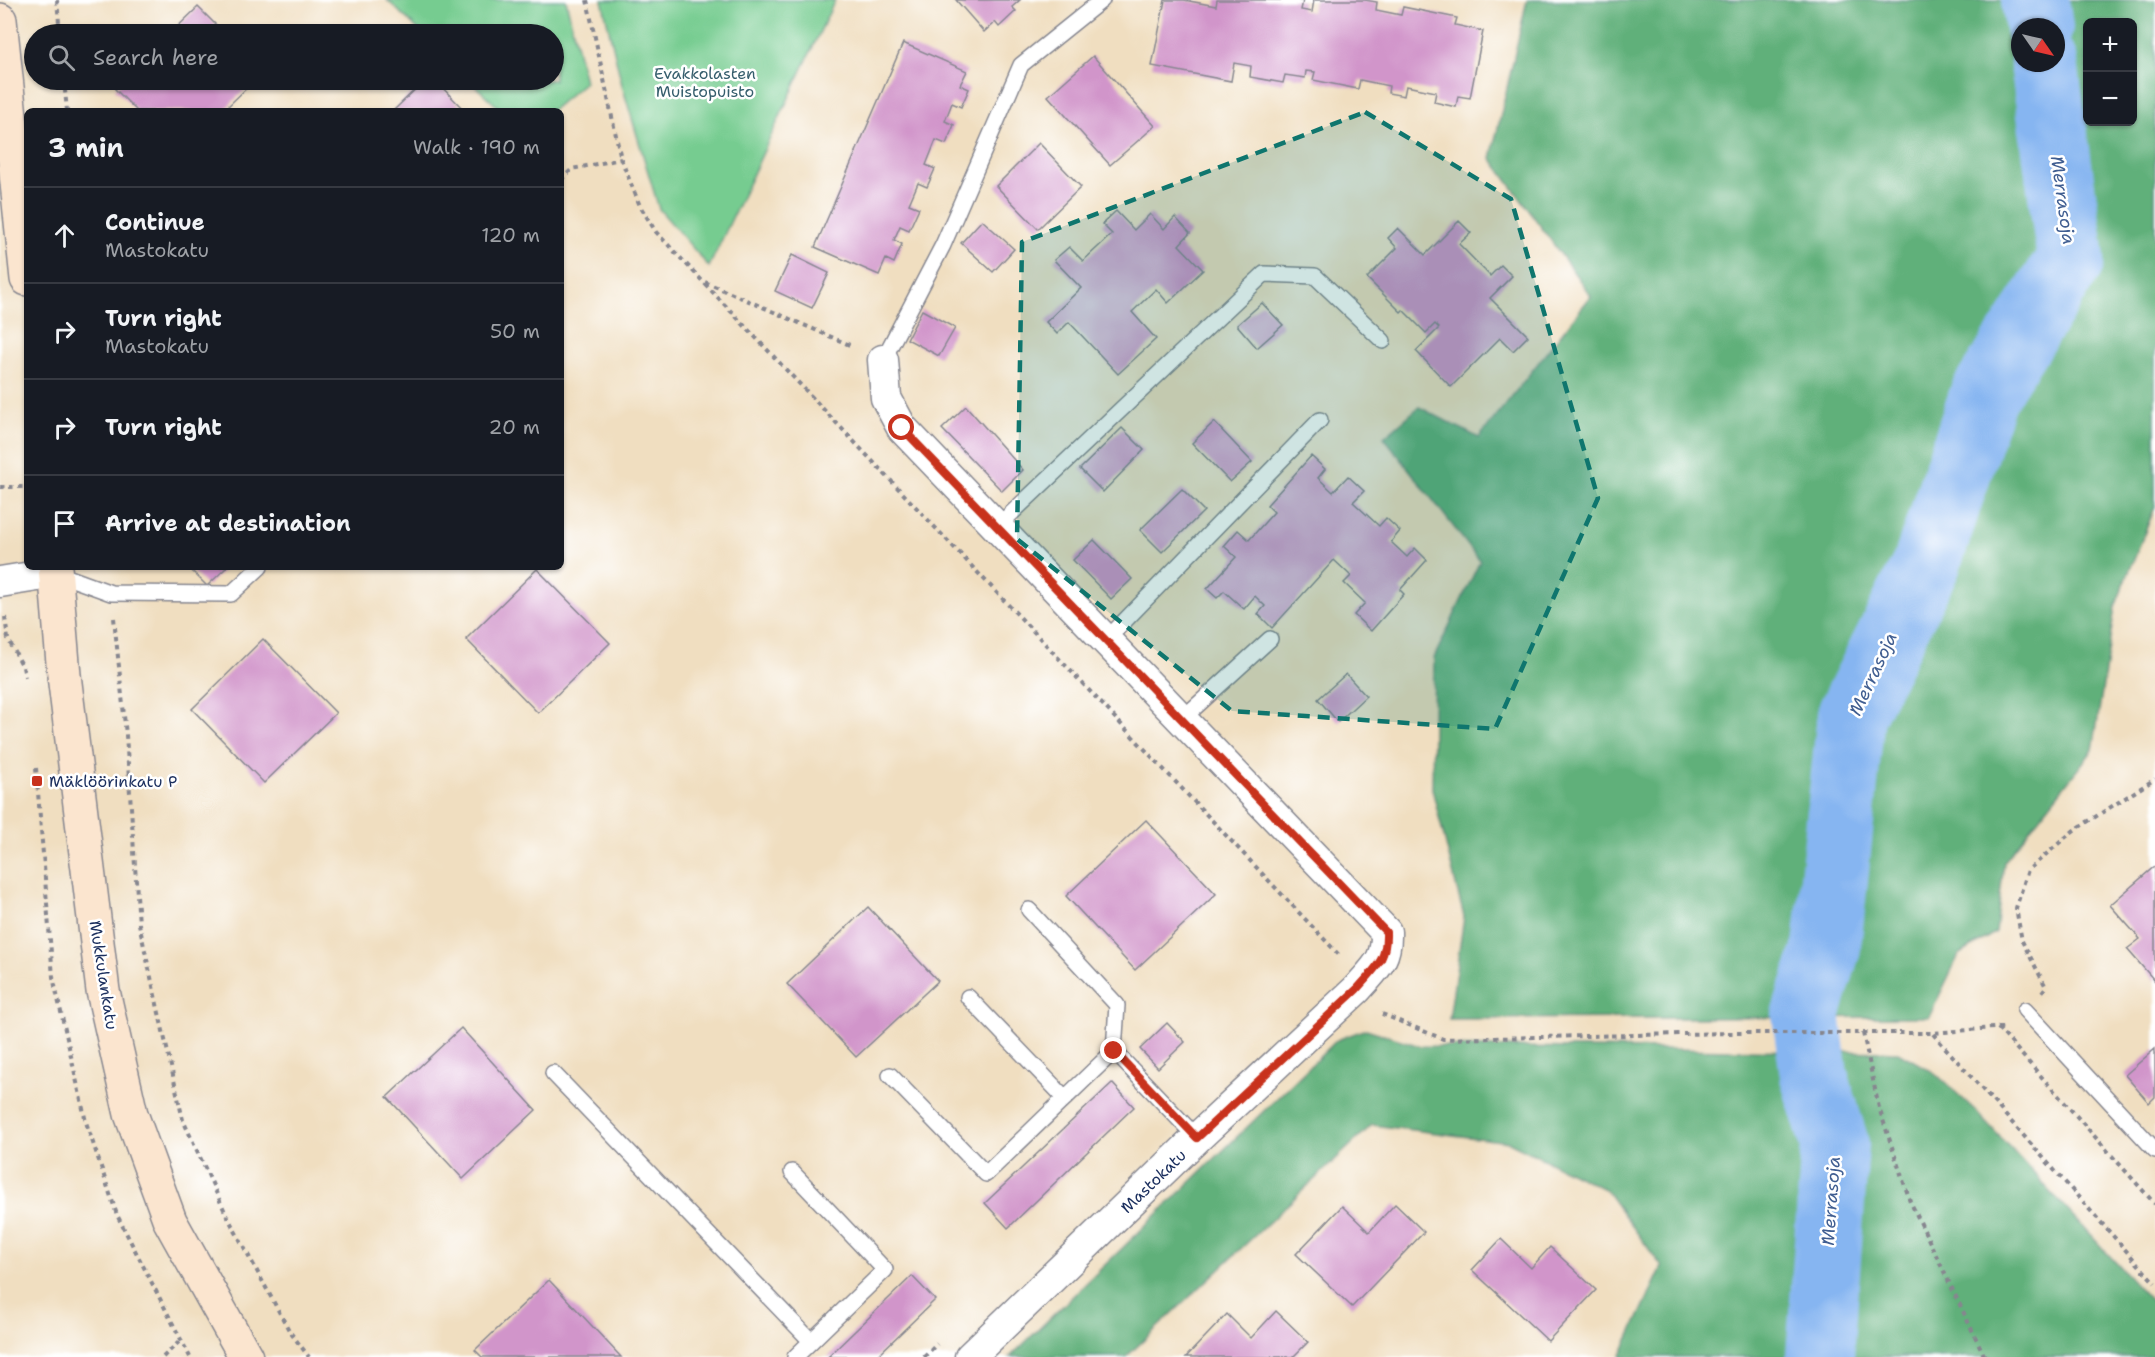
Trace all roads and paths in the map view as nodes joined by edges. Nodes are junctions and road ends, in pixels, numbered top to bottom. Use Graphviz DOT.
graph roads {
  1 [pos="57,0"];
  2 [pos="1102,0"];
  3 [pos="0,20"];
  4 [pos="59,24"];
  5 [pos="65,90"];
  6 [pos="67,108"];
  7 [pos="621,159"];
  8 [pos="564,177"];
  9 [pos="24,250"];
  10 [pos="701,281"];
  11 [pos="1383,341"];
  12 [pos="883,360"];
  13 [pos="1320,420"];
  14 [pos="0,487"];
  15 [pos="24,487"];
  16 [pos="998,525"];
  17 [pos="56,570"];
  18 [pos="257,570"];
  19 [pos="0,582"];
  20 [pos="111,593"];
  21 [pos="1269,639"];
  22 [pos="1106,640"];
  23 [pos="1181,720"];
  24 [pos="2155,779"];
  25 [pos="1029,910"];
  26 [pos="968,997"];
  27 [pos="2025,1010"];
  28 [pos="1998,1028"];
  29 [pos="1732,1033"];
  30 [pos="1862,1033"];
  31 [pos="1932,1034"];
  32 [pos="1114,1051"];
  33 [pos="553,1074"];
  34 [pos="890,1075"];
  35 [pos="1065,1098"];
  36 [pos="1197,1138"];
  37 [pos="2155,1150"];
  38 [pos="792,1172"];
  39 [pos="2155,1204"];
  40 [pos="2155,1283"];
  41 [pos="180,1341"];
  42 [pos="812,1341"];
  43 [pos="163,1357"];
  44 [pos="246,1357"];
  45 [pos="309,1357"];
  46 [pos="795,1357"];
  47 [pos="970,1357"];
  48 [pos="1985,1357"];
  1 -- 4 [label="path"];
  2 -- 12 [label="lane"];
  3 -- 9 [label="street"];
  5 -- 6 [label="path"];
  7 -- 8 [label="path"];
  10 -- 12 [label="path"];
  11 -- 16 [label="lane"];
  12 -- 16 [label="street, Mastokatu"];
  13 -- 22 [label="lane"];
  14 -- 15 [label="path"];
  16 -- 22 [label="street, Mastokatu"];
  17 -- 19 [label="street"];
  17 -- 20 [label="lane"];
  17 -- 44 [label="street, Mukkulankatu"];
  18 -- 20 [label="lane"];
  20 -- 45 [label="path"];
  21 -- 23 [label="lane"];
  22 -- 23 [label="street, Mastokatu"];
  23 -- 36 [label="street, Mastokatu"];
  24 -- 27 [label="path"];
  25 -- 32 [label="lane"];
  26 -- 35 [label="lane"];
  27 -- 28 [label="path"];
  27 -- 37 [label="lane"];
  28 -- 31 [label="path"];
  28 -- 39 [label="path"];
  29 -- 30 [label="path"];
  30 -- 31 [label="path"];
  30 -- 48 [label="path"];
  31 -- 40 [label="path"];
  32 -- 35 [label="lane"];
  32 -- 36 [label="lane"];
  33 -- 42 [label="lane"];
  34 -- 35 [label="lane"];
  36 -- 47 [label="street, Mastokatu"];
  38 -- 42 [label="lane"];
  41 -- 43 [label="path"];
  42 -- 46 [label="lane"];
}
